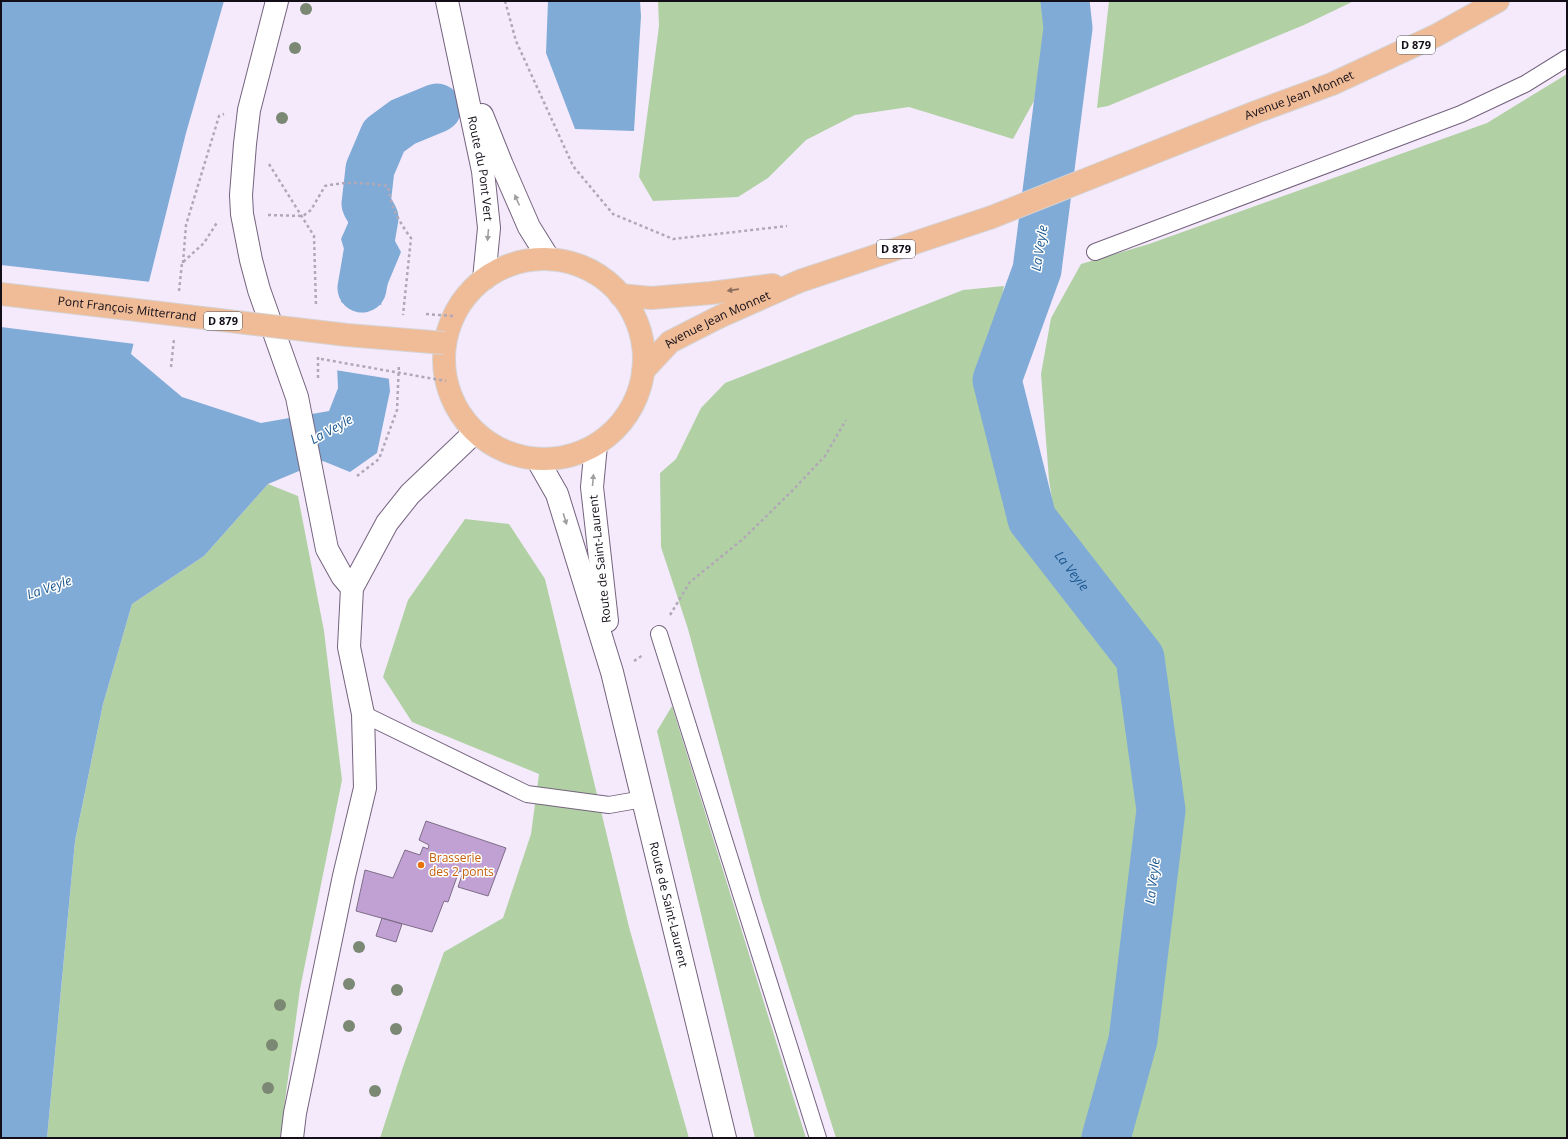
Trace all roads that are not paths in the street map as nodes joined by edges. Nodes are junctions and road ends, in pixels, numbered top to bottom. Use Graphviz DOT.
graph roads {
  1 [pos="277,1"];
  2 [pos="447,1"];
  3 [pos="1498,1"];
  4 [pos="460,58"];
  5 [pos="1567,58"];
  6 [pos="1095,252"];
  7 [pos="549,258"];
  8 [pos="484,279"];
  9 [pos="800,281"];
  10 [pos="1,294"];
  11 [pos="620,295"];
  12 [pos="444,343"];
  13 [pos="643,371"];
  14 [pos="475,432"];
  15 [pos="596,445"];
  16 [pos="537,459"];
  17 [pos="352,588"];
  18 [pos="659,634"];
  19 [pos="612,672"];
  20 [pos="363,714"];
  21 [pos="643,800"];
  22 [pos="292,1138"];
  23 [pos="725,1138"];
  24 [pos="818,1138"];
  1 -- 17 [label="main road"];
  2 -- 4 [label="main road, Route du Pont Vert"];
  3 -- 9 [label="main road, Avenue Jean Monnet / D 879"];
  7 -- 4 [label="main road, Route du Pont Vert, one-way"];
  4 -- 8 [label="main road, Route du Pont Vert, one-way"];
  5 -- 6 [label="lane"];
  7 -- 8 [label="main road"];
  7 -- 11 [label="main road"];
  8 -- 12 [label="main road"];
  9 -- 11 [label="main road, Avenue Jean Monnet / D 879, one-way"];
  9 -- 13 [label="main road, Avenue Jean Monnet / D 879"];
  10 -- 12 [label="main road, Pont François Mitterrand / D 879, bridge"];
  11 -- 13 [label="main road"];
  12 -- 14 [label="main road"];
  13 -- 15 [label="main road"];
  14 -- 16 [label="main road"];
  14 -- 17 [label="main road"];
  15 -- 16 [label="main road"];
  19 -- 15 [label="main road, Route de Saint-Laurent, one-way"];
  16 -- 19 [label="main road, Route de Saint-Laurent, one-way"];
  17 -- 20 [label="main road"];
  18 -- 24 [label="lane"];
  19 -- 21 [label="main road, Route de Saint-Laurent"];
  20 -- 21 [label="lane"];
  20 -- 22 [label="main road"];
  21 -- 23 [label="main road, Route de Saint-Laurent"];
}
